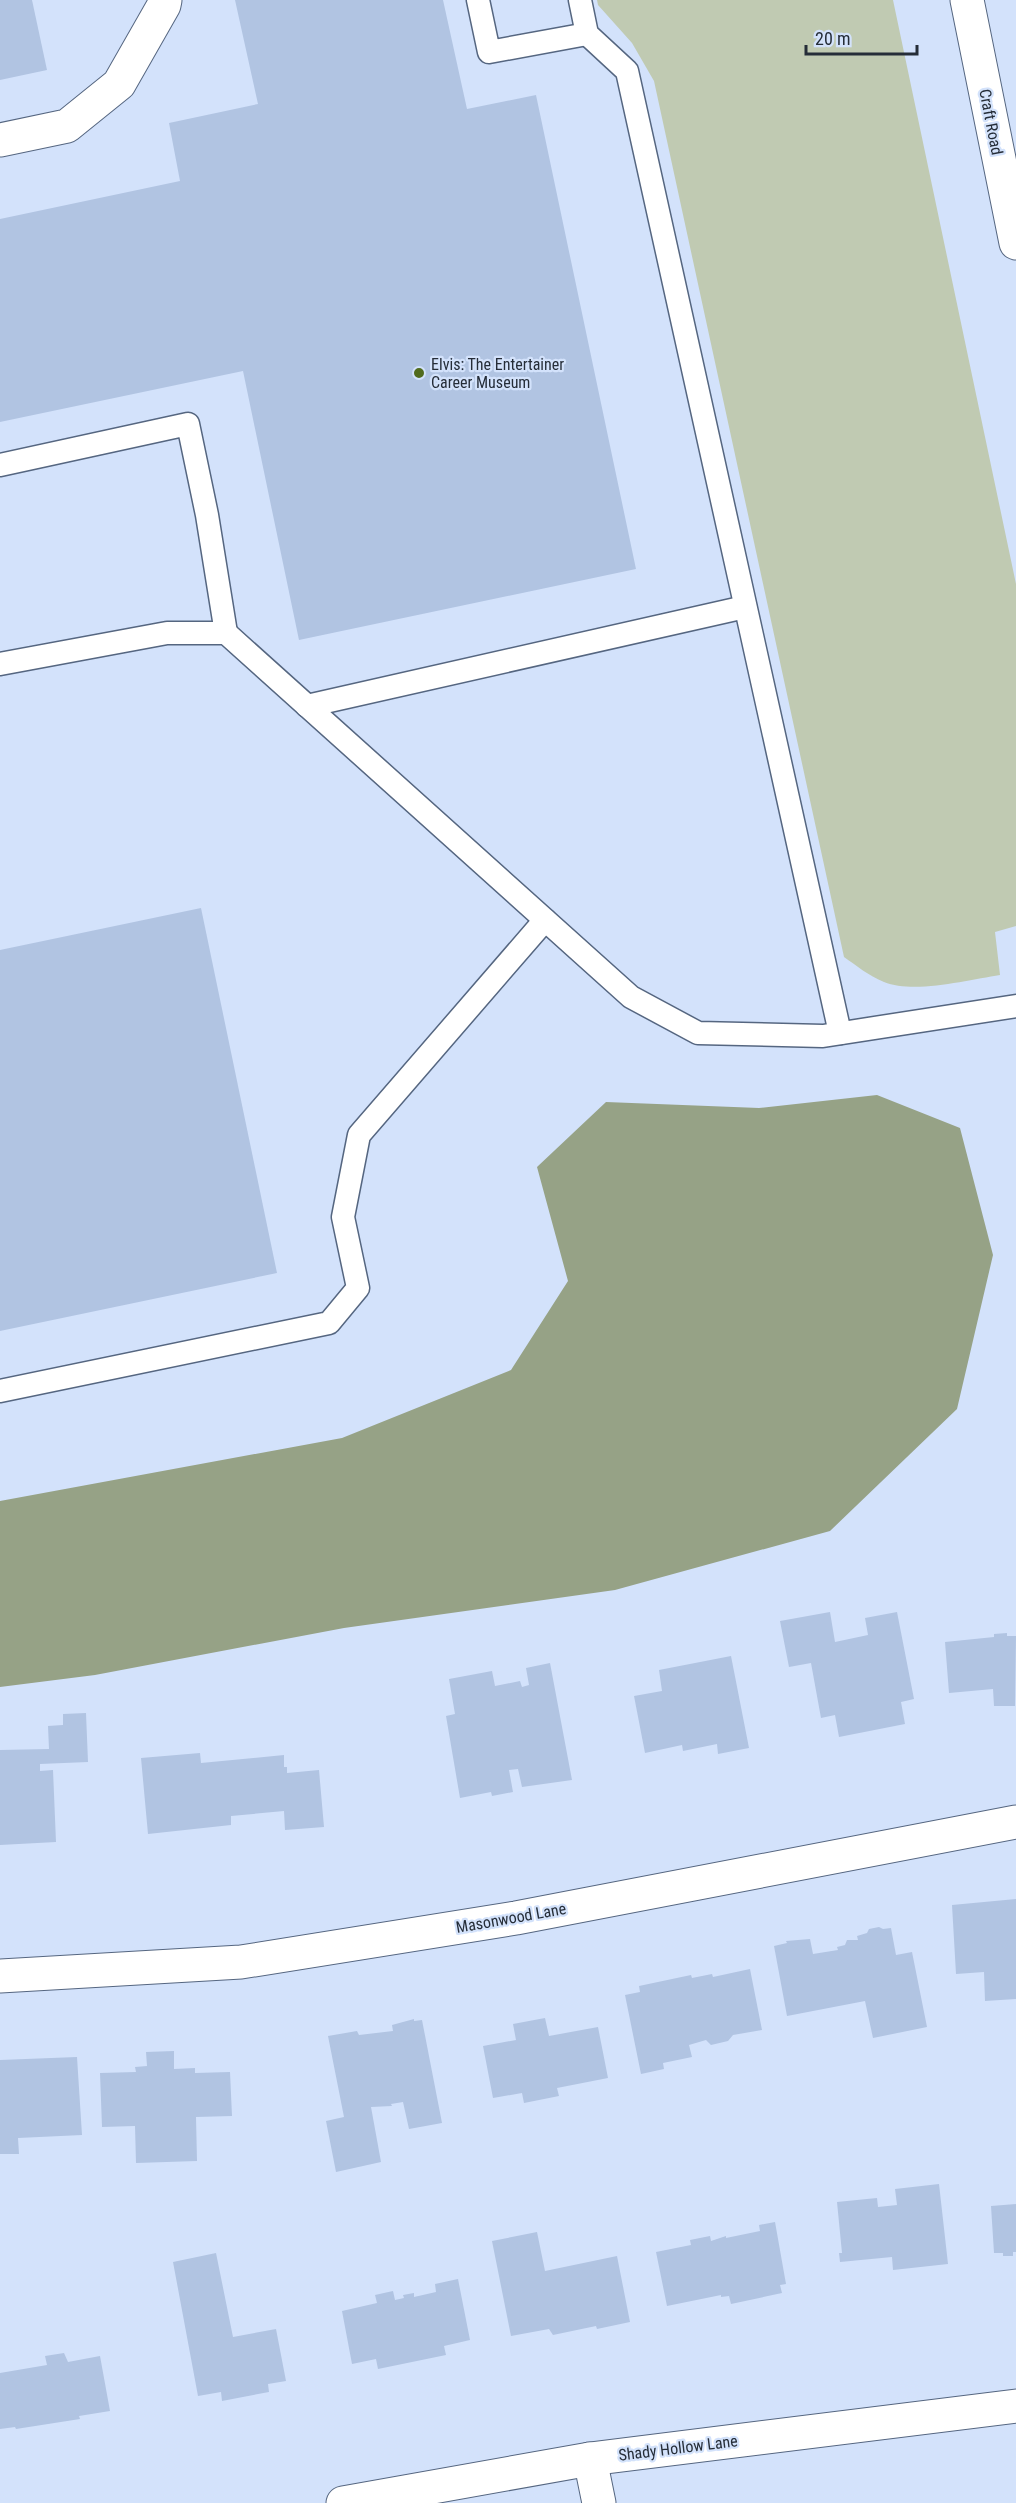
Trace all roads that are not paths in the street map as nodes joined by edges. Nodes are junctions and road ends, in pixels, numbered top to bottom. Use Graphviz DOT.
graph roads {
  1 [pos="165,0"];
  2 [pos="478,0"];
  3 [pos="580,0"];
  4 [pos="967,0"];
  5 [pos="587,34"];
  6 [pos="0,140"];
  7 [pos="1016,243"];
  8 [pos="0,465"];
  9 [pos="745,607"];
  10 [pos="226,633"];
  11 [pos="0,664"];
  12 [pos="307,706"];
  13 [pos="545,920"];
  14 [pos="1016,1006"];
  15 [pos="840,1033"];
  16 [pos="0,1391"];
  17 [pos="1016,1822"];
  18 [pos="0,1976"];
  19 [pos="1016,2406"];
  20 [pos="590,2459"];
  21 [pos="343,2503"];
  22 [pos="599,2503"];
  1 -- 6 [label="street"];
  2 -- 5 [label="lane"];
  3 -- 5 [label="lane"];
  4 -- 7 [label="street, Craft Road"];
  5 -- 9 [label="lane"];
  8 -- 10 [label="lane"];
  9 -- 12 [label="lane"];
  9 -- 15 [label="lane"];
  10 -- 11 [label="lane"];
  10 -- 12 [label="lane"];
  12 -- 13 [label="lane"];
  13 -- 15 [label="lane"];
  13 -- 16 [label="lane"];
  14 -- 15 [label="lane"];
  17 -- 18 [label="street, Masonwood Lane"];
  19 -- 20 [label="street, Shady Hollow Lane"];
  20 -- 21 [label="street, Shady Hollow Lane"];
  20 -- 22 [label="street"];
}
